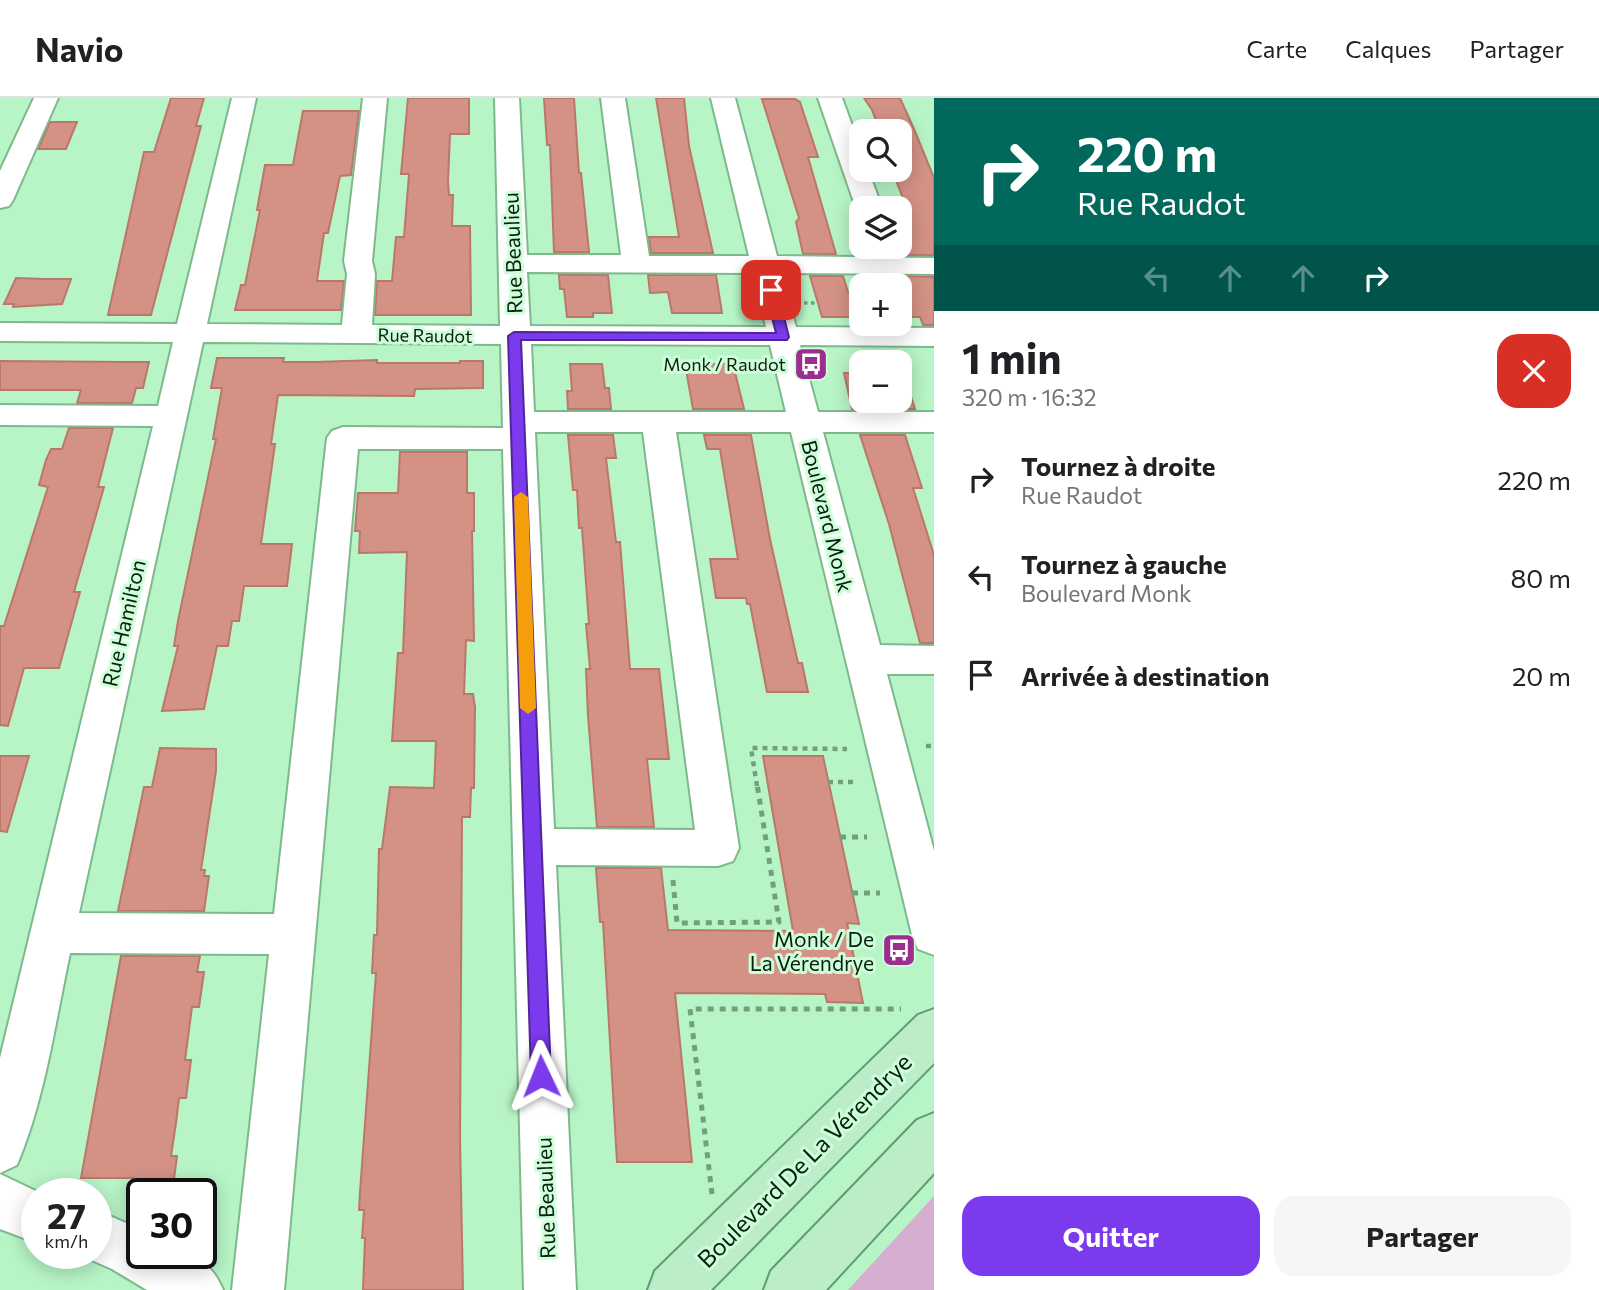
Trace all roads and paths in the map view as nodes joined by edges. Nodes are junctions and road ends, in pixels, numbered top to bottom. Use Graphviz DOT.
graph roads {
  1 [pos="46,98"];
  2 [pos="244,98"];
  3 [pos="375,98"];
  4 [pos="507,98"];
  5 [pos="613,98"];
  6 [pos="723,98"];
  7 [pos="830,98"];
  8 [pos="865,196"];
  9 [pos="0,200"];
  10 [pos="849,259"];
  11 [pos="901,259"];
  12 [pos="512,263"];
  13 [pos="636,264"];
  14 [pos="765,265"];
  15 [pos="934,266"];
  16 [pos="803,303"];
  17 [pos="818,303"];
  18 [pos="0,332"];
  19 [pos="190,333"];
  20 [pos="356,334"];
  21 [pos="514,336"];
  22 [pos="783,337"];
  23 [pos="934,337"];
  24 [pos="0,415"];
  25 [pos="170,416"];
  26 [pos="658,422"];
  27 [pos="804,422"];
  28 [pos="934,422"];
  29 [pos="518,430"];
  30 [pos="865,659"];
  31 [pos="934,660"];
  32 [pos="926,746"];
  33 [pos="934,746"];
  34 [pos="847,749"];
  35 [pos="828,782"];
  36 [pos="854,782"];
  37 [pos="840,837"];
  38 [pos="867,837"];
  39 [pos="533,847"];
  40 [pos="670,848"];
  41 [pos="852,893"];
  42 [pos="880,893"];
  43 [pos="51,933"];
  44 [pos="293,934"];
  45 [pos="934,935"];
  46 [pos="917,1020"];
  47 [pos="934,1138"];
  48 [pos="0,1148"];
  49 [pos="712,1194"];
  50 [pos="0,1199"];
  51 [pos="21,1212"];
  52 [pos="112,1243"];
  53 [pos="197,1290"];
  54 [pos="258,1290"];
  55 [pos="550,1290"];
  56 [pos="674,1290"];
  57 [pos="790,1290"];
  1 -- 9 [label="street"];
  2 -- 19 [label="street, Rue Hamilton"];
  3 -- 20 [label="street"];
  4 -- 12 [label="street, Rue Beaulieu"];
  5 -- 13 [label="street"];
  6 -- 14 [label="street, Boulevard Monk"];
  7 -- 8 [label="street"];
  10 -- 14 [label="street"];
  11 -- 15 [label="street"];
  12 -- 13 [label="street"];
  12 -- 21 [label="street, Rue Beaulieu"];
  13 -- 14 [label="street"];
  14 -- 22 [label="street, Boulevard Monk"];
  16 -- 17 [label="path"];
  18 -- 19 [label="street, Rue Raudot"];
  19 -- 20 [label="street, Rue Raudot"];
  19 -- 25 [label="street, Rue Hamilton"];
  20 -- 21 [label="street, Rue Raudot"];
  21 -- 22 [label="street, Rue Raudot"];
  21 -- 29 [label="street, Rue Beaulieu"];
  22 -- 23 [label="street, Rue Raudot"];
  22 -- 27 [label="street, Boulevard Monk"];
  24 -- 25 [label="street"];
  25 -- 43 [label="street, Rue Hamilton"];
  26 -- 27 [label="street"];
  26 -- 29 [label="street"];
  26 -- 40 [label="street"];
  27 -- 28 [label="street"];
  27 -- 30 [label="street, Boulevard Monk"];
  29 -- 39 [label="street, Rue Beaulieu"];
  29 -- 44 [label="street"];
  30 -- 31 [label="street"];
  30 -- 45 [label="street, Boulevard Monk"];
  32 -- 33 [label="path"];
  34 -- 40 [label="path"];
  35 -- 36 [label="path"];
  37 -- 38 [label="path"];
  39 -- 40 [label="street"];
  39 -- 55 [label="street, Rue Beaulieu"];
  41 -- 42 [label="path"];
  43 -- 44 [label="street"];
  43 -- 48 [label="street, Rue Hamilton"];
  44 -- 54 [label="street"];
  46 -- 49 [label="path"];
  46 -- 56 [label="main road, Boulevard De La Vérendrye"];
  47 -- 57 [label="main road"];
  50 -- 51 [label="street"];
  52 -- 53 [label="street"];
}
